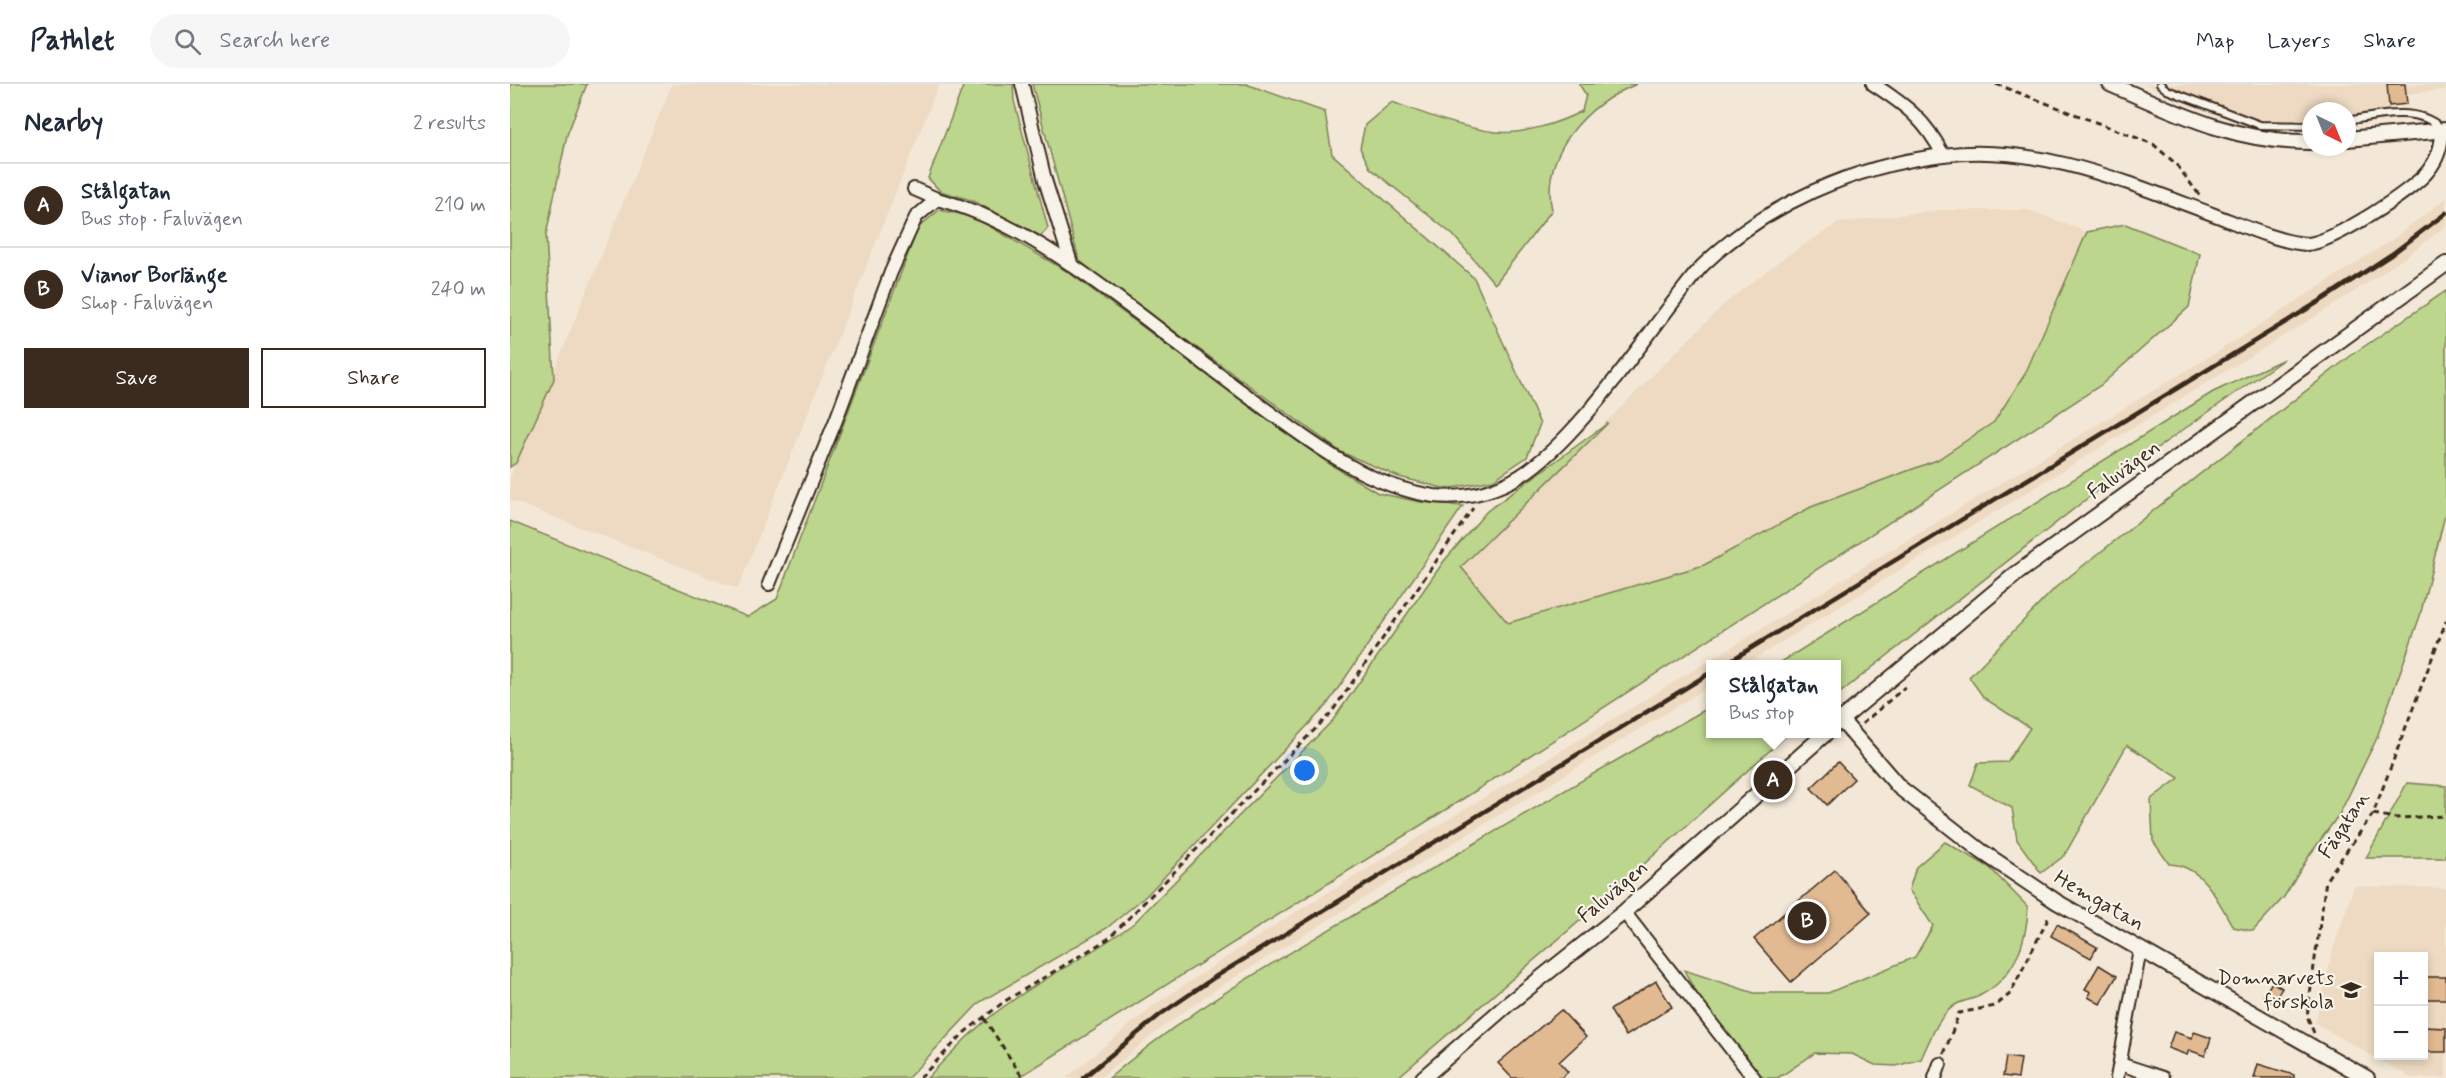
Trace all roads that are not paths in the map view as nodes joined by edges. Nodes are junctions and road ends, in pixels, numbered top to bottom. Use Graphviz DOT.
graph roads {
  1 [pos="1022,84"];
  2 [pos="1873,84"];
  3 [pos="2110,84"];
  4 [pos="2160,84"];
  5 [pos="2356,119"];
  6 [pos="2302,126"];
  7 [pos="2444,130"];
  8 [pos="2356,138"];
  9 [pos="2302,141"];
  10 [pos="1943,154"];
  11 [pos="914,189"];
  12 [pos="937,199"];
  13 [pos="1071,263"];
  14 [pos="2446,264"];
  15 [pos="769,584"];
  16 [pos="1841,720"];
  17 [pos="1841,724"];
  18 [pos="1820,738"];
  19 [pos="1624,912"];
  20 [pos="2140,949"];
  21 [pos="1940,1064"];
  22 [pos="2120,1064"];
  23 [pos="1423,1078"];
  24 [pos="1754,1078"];
  25 [pos="1935,1078"];
  26 [pos="2117,1078"];
  27 [pos="2163,1078"];
  28 [pos="2367,1078"];
  1 -- 13 [label="street"];
  2 -- 10 [label="street"];
  3 -- 9 [label="street"];
  4 -- 6 [label="lane"];
  5 -- 7 [label="lane"];
  7 -- 8 [label="street"];
  7 -- 10 [label="street"];
  10 -- 13 [label="street"];
  11 -- 12 [label="street"];
  12 -- 13 [label="street"];
  12 -- 15 [label="street"];
  14 -- 16 [label="street, Faluvägen"];
  17 -- 20 [label="street, Hemgatan"];
  18 -- 19 [label="street, Faluvägen"];
  19 -- 23 [label="street, Faluvägen"];
  19 -- 24 [label="street"];
  20 -- 22 [label="street"];
  20 -- 28 [label="street, Hemgatan"];
  21 -- 25 [label="street"];
  22 -- 26 [label="street"];
  22 -- 27 [label="street"];
}
